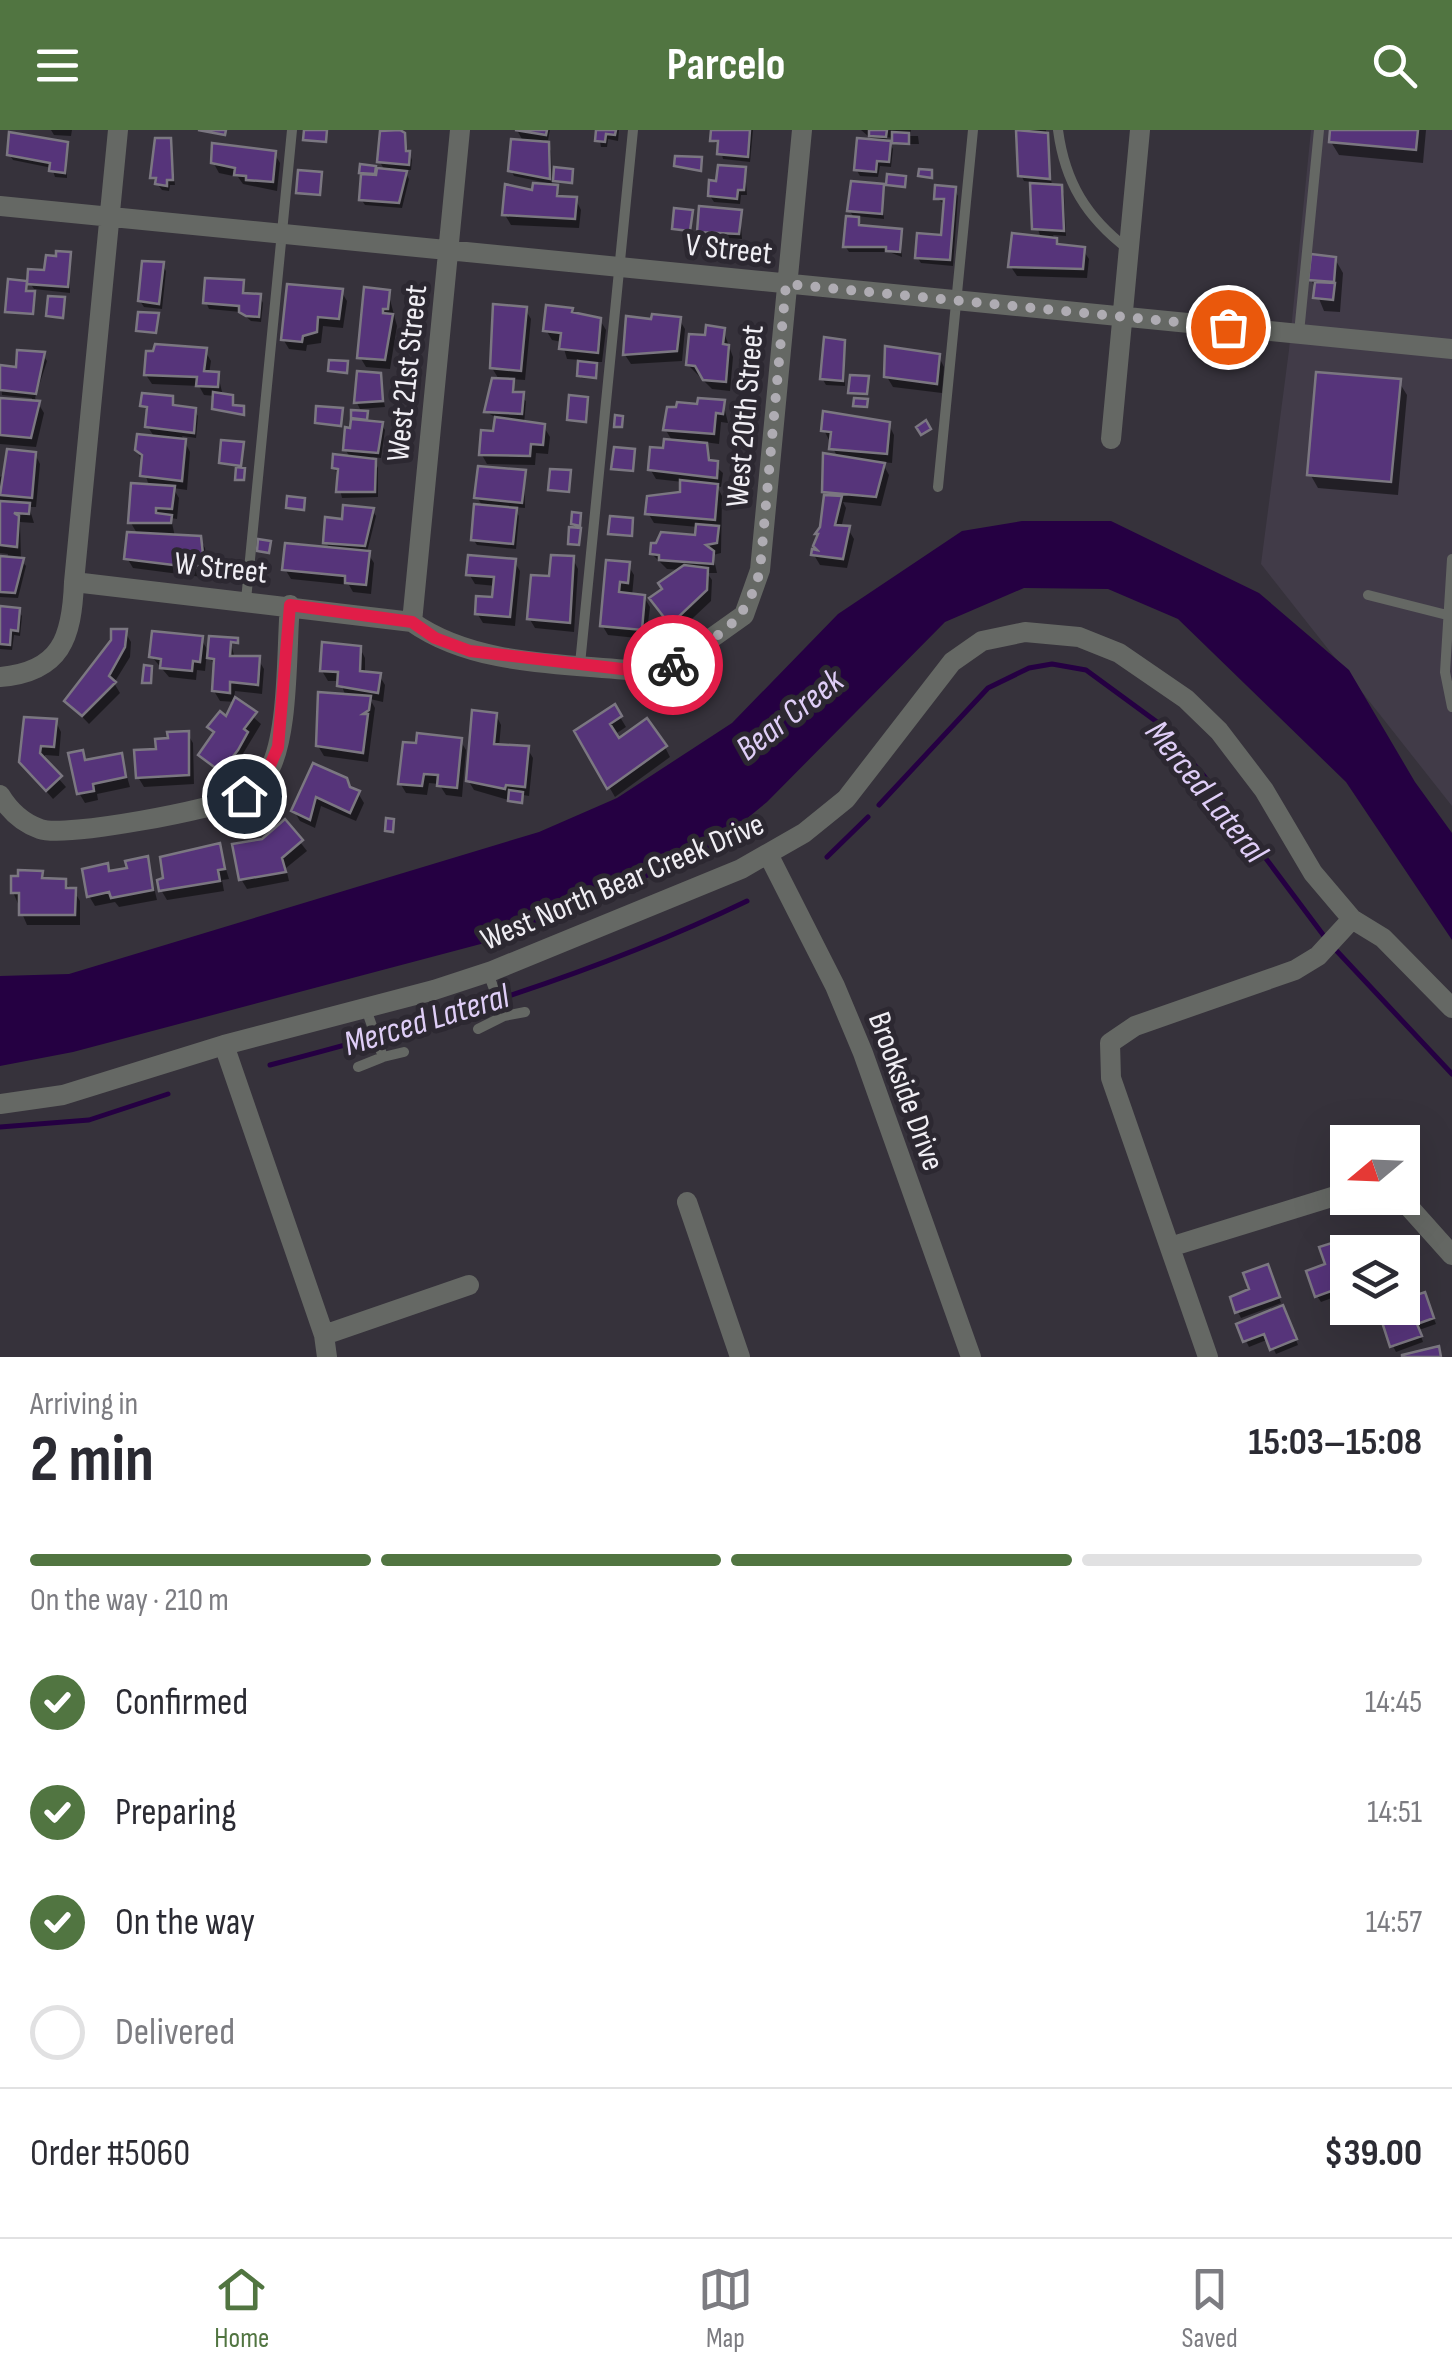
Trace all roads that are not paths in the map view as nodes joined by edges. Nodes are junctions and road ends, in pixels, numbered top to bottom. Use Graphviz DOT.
graph roads {
  1 [pos="118,130"];
  2 [pos="292,130"];
  3 [pos="460,130"];
  4 [pos="633,130"];
  5 [pos="802,130"];
  6 [pos="974,130"];
  7 [pos="1058,130"];
  8 [pos="1140,130"];
  9 [pos="1320,130"];
  10 [pos="0,206"];
  11 [pos="110,218"];
  12 [pos="282,234"];
  13 [pos="448,250"];
  14 [pos="1128,250"];
  15 [pos="619,267"];
  16 [pos="786,284"];
  17 [pos="957,300"];
  18 [pos="1122,317"];
  19 [pos="1299,334"];
  20 [pos="1452,349"];
  21 [pos="1111,439"];
  22 [pos="938,486"];
  23 [pos="1452,559"];
  24 [pos="74,582"];
  25 [pos="1368,595"];
  26 [pos="246,600"];
  27 [pos="290,605"];
  28 [pos="1447,615"];
  29 [pos="412,622"];
  30 [pos="580,664"];
  31 [pos="671,667"];
  32 [pos="0,678"];
  33 [pos="1450,689"];
  34 [pos="1452,707"];
  35 [pos="0,795"];
  36 [pos="768,854"];
  37 [pos="1352,918"];
  38 [pos="491,981"];
  39 [pos="1452,1008"];
  40 [pos="366,1010"];
  41 [pos="525,1012"];
  42 [pos="503,1013"];
  43 [pos="478,1029"];
  44 [pos="224,1046"];
  45 [pos="404,1052"];
  46 [pos="381,1053"];
  47 [pos="358,1066"];
  48 [pos="0,1104"];
  49 [pos="1330,1198"];
  50 [pos="687,1202"];
  51 [pos="1416,1215"];
  52 [pos="1170,1247"];
  53 [pos="1452,1255"];
  54 [pos="469,1286"];
  55 [pos="324,1335"];
  56 [pos="327,1357"];
  57 [pos="740,1357"];
  58 [pos="972,1357"];
  59 [pos="1208,1357"];
  1 -- 11 [label="street"];
  2 -- 12 [label="lane"];
  3 -- 13 [label="street, West 21st Street"];
  4 -- 15 [label="lane"];
  5 -- 16 [label="street, West 20th Street"];
  6 -- 17 [label="lane"];
  7 -- 14 [label="lane"];
  8 -- 14 [label="street"];
  9 -- 19 [label="lane"];
  10 -- 11 [label="street, V Street"];
  11 -- 12 [label="street, V Street"];
  11 -- 24 [label="street"];
  12 -- 13 [label="street, V Street"];
  12 -- 26 [label="lane"];
  13 -- 15 [label="street, V Street"];
  13 -- 29 [label="street, West 21st Street"];
  14 -- 18 [label="street"];
  15 -- 16 [label="street, V Street"];
  15 -- 30 [label="lane"];
  16 -- 17 [label="street, V Street"];
  16 -- 31 [label="street, West 20th Street"];
  17 -- 18 [label="street, V Street"];
  17 -- 22 [label="lane"];
  18 -- 19 [label="street, V Street"];
  18 -- 21 [label="street"];
  19 -- 20 [label="street, V Street"];
  23 -- 28 [label="lane"];
  24 -- 26 [label="street, W Street"];
  24 -- 32 [label="street"];
  25 -- 28 [label="lane"];
  26 -- 27 [label="street, W Street"];
  27 -- 29 [label="street, W Street"];
  27 -- 35 [label="street"];
  28 -- 33 [label="lane"];
  29 -- 30 [label="street, W Street"];
  30 -- 31 [label="street, W Street"];
  33 -- 34 [label="lane"];
  36 -- 37 [label="street, West North Bear Creek Drive"];
  36 -- 38 [label="street, West North Bear Creek Drive"];
  36 -- 58 [label="street, Brookside Drive"];
  37 -- 39 [label="street, West North Bear Creek Drive"];
  37 -- 52 [label="street"];
  38 -- 40 [label="street, West North Bear Creek Drive"];
  38 -- 42 [label="lane"];
  40 -- 44 [label="street, West North Bear Creek Drive"];
  40 -- 46 [label="lane"];
  41 -- 42 [label="lane"];
  42 -- 43 [label="lane"];
  44 -- 48 [label="street, West North Bear Creek Drive"];
  44 -- 55 [label="street"];
  45 -- 46 [label="lane"];
  46 -- 47 [label="lane"];
  49 -- 52 [label="street"];
  50 -- 57 [label="street"];
  51 -- 53 [label="street"];
  52 -- 59 [label="street"];
  54 -- 55 [label="street"];
  55 -- 56 [label="street"];
}
